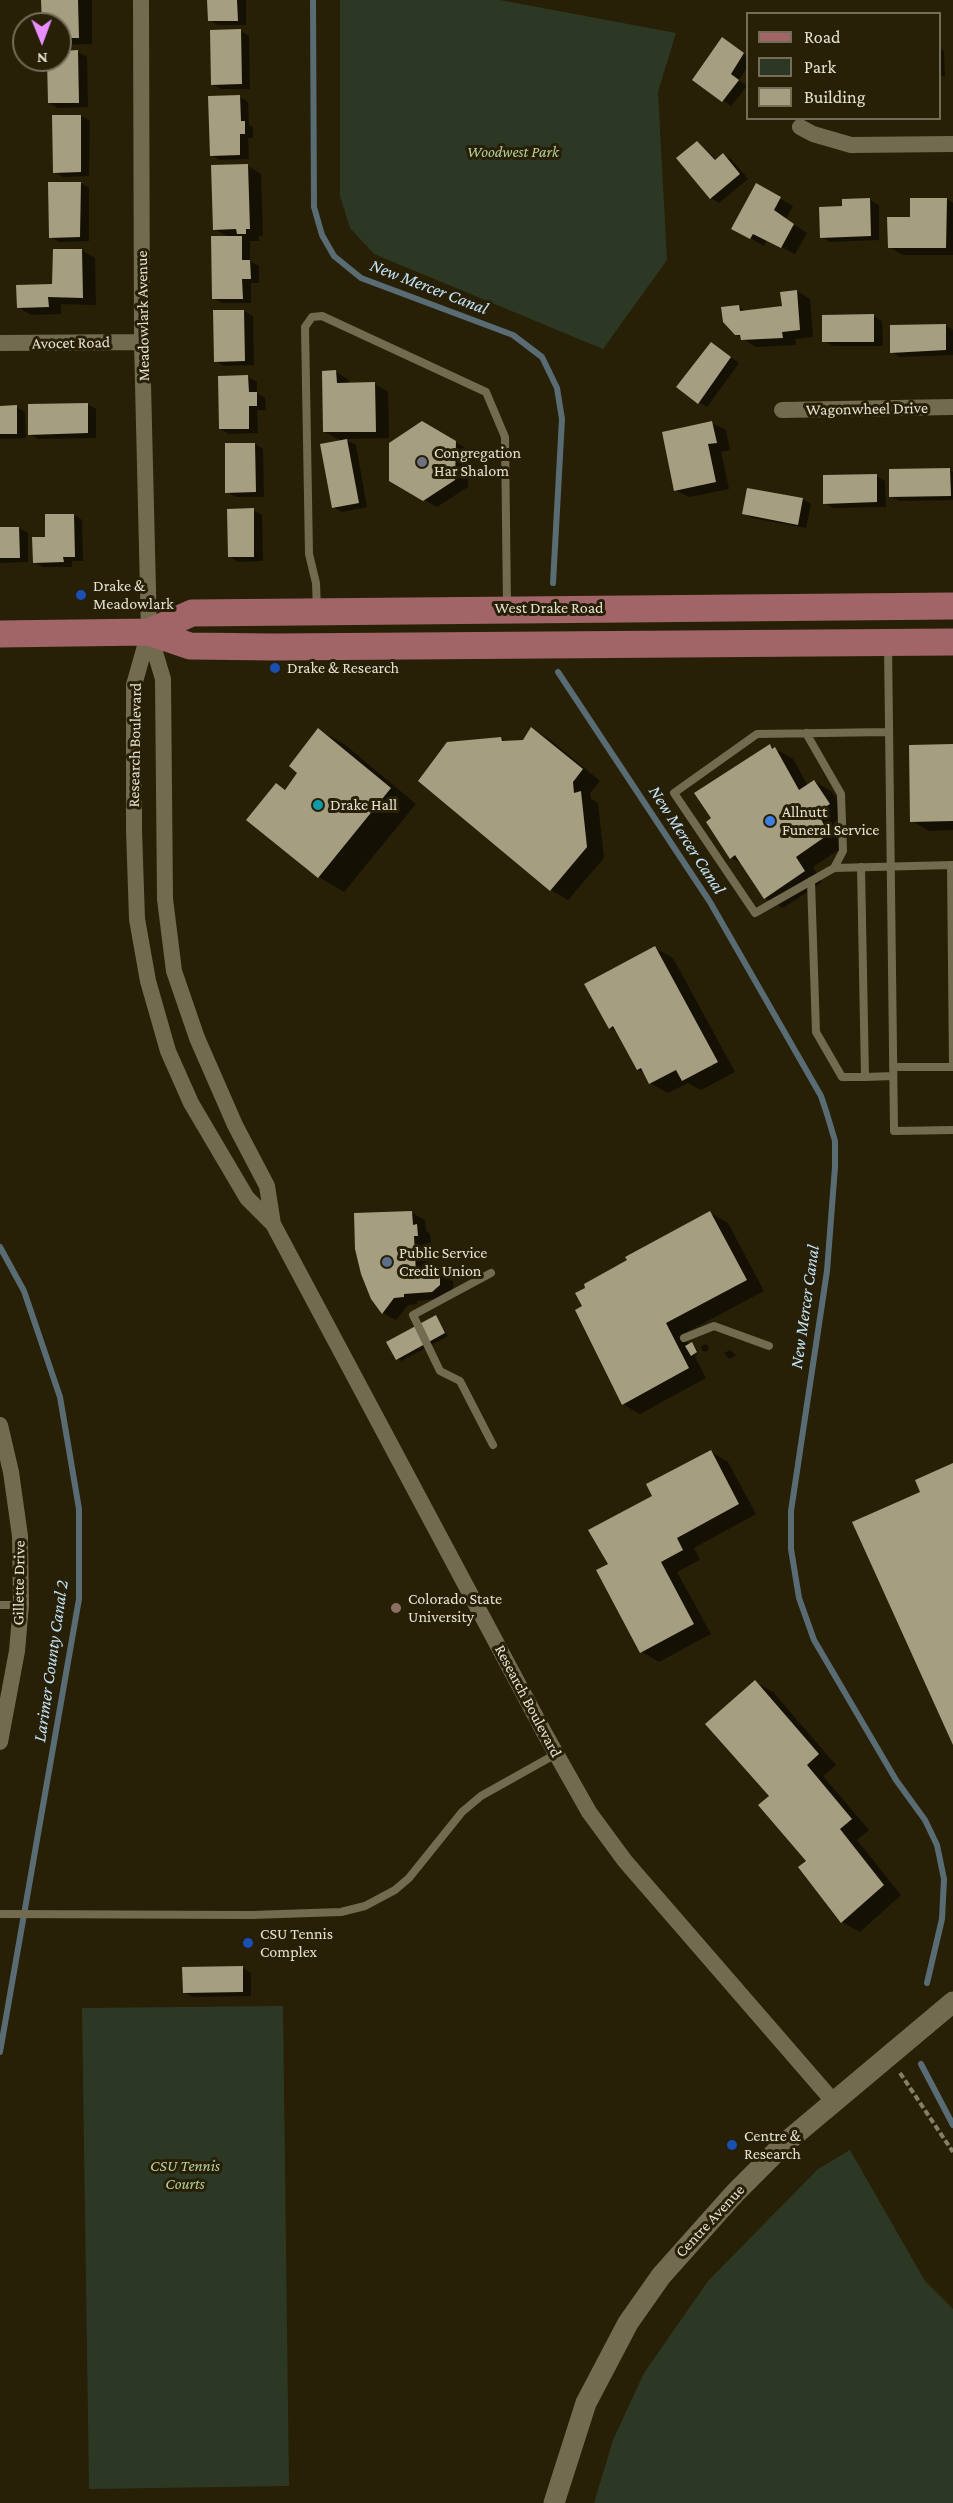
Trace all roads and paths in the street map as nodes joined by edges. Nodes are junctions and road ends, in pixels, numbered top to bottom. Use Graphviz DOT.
graph roads {
  1 [pos="141,0"];
  2 [pos="800,127"];
  3 [pos="953,144"];
  4 [pos="142,342"];
  5 [pos="0,343"];
  6 [pos="953,407"];
  7 [pos="782,410"];
  8 [pos="953,606"];
  9 [pos="507,609"];
  10 [pos="317,610"];
  11 [pos="149,632"];
  12 [pos="0,634"];
  13 [pos="888,642"];
  14 [pos="953,642"];
  15 [pos="440,645"];
  16 [pos="888,732"];
  17 [pos="806,733"];
  18 [pos="952,865"];
  19 [pos="890,866"];
  20 [pos="861,867"];
  21 [pos="834,868"];
  22 [pos="811,881"];
  23 [pos="893,1072"];
  24 [pos="865,1077"];
  25 [pos="953,1130"];
  26 [pos="273,1224"];
  27 [pos="491,1273"];
  28 [pos="684,1338"];
  29 [pos="769,1346"];
  30 [pos="0,1425"];
  31 [pos="493,1445"];
  32 [pos="0,1605"];
  33 [pos="21,1605"];
  34 [pos="0,1742"];
  35 [pos="556,1754"];
  36 [pos="0,1914"];
  37 [pos="953,2002"];
  38 [pos="888,2055"];
  39 [pos="833,2101"];
  40 [pos="953,2152"];
  41 [pos="554,2503"];
  1 -- 4 [label="street, Meadowlark Avenue"];
  2 -- 3 [label="street"];
  4 -- 5 [label="street, Avocet Road"];
  4 -- 11 [label="street, Meadowlark Avenue"];
  6 -- 7 [label="street, Wagonwheel Drive"];
  8 -- 9 [label="main road, West Drake Road"];
  9 -- 10 [label="main road, West Drake Road"];
  9 -- 10 [label="lane"];
  9 -- 15 [label="main road"];
  10 -- 11 [label="main road, West Drake Road"];
  11 -- 12 [label="main road, West Drake Road"];
  11 -- 15 [label="main road, West Drake Road"];
  11 -- 26 [label="street, Research Boulevard"];
  11 -- 26 [label="street, Research Boulevard"];
  13 -- 14 [label="main road, West Drake Road"];
  13 -- 15 [label="main road, West Drake Road"];
  13 -- 16 [label="lane"];
  16 -- 17 [label="lane"];
  16 -- 19 [label="lane"];
  17 -- 21 [label="lane"];
  17 -- 22 [label="lane"];
  18 -- 19 [label="lane"];
  18 -- 23 [label="lane"];
  19 -- 20 [label="lane"];
  19 -- 23 [label="lane"];
  20 -- 21 [label="lane"];
  20 -- 24 [label="lane"];
  21 -- 22 [label="lane"];
  22 -- 24 [label="lane"];
  23 -- 24 [label="lane"];
  23 -- 25 [label="lane"];
  26 -- 35 [label="street, Research Boulevard"];
  27 -- 31 [label="lane"];
  28 -- 29 [label="lane"];
  30 -- 33 [label="street, Gillette Drive"];
  32 -- 33 [label="lane"];
  33 -- 34 [label="street, Gillette Drive"];
  35 -- 36 [label="lane"];
  35 -- 39 [label="street, Research Boulevard"];
  37 -- 38 [label="street, Centre Avenue"];
  38 -- 39 [label="street, Centre Avenue"];
  38 -- 40 [label="path"];
  39 -- 41 [label="street, Centre Avenue"];
}
